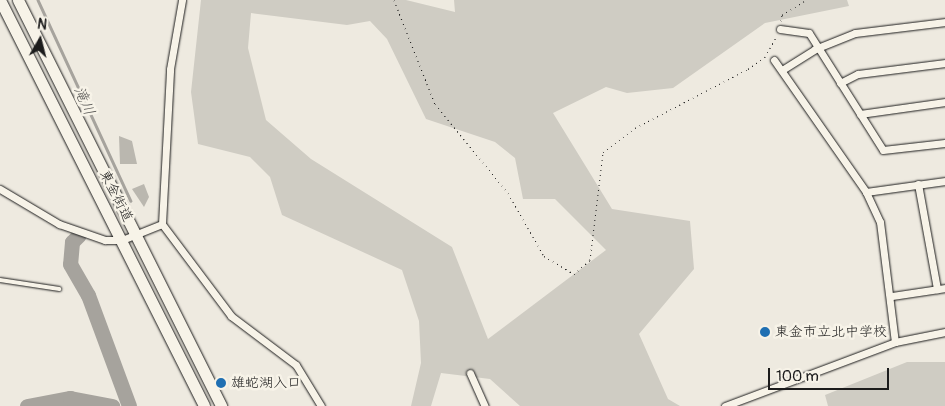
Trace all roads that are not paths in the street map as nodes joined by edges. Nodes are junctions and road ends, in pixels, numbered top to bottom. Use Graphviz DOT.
graph roads {
  1 [pos="0,0"];
  2 [pos="18,0"];
  3 [pos="182,0"];
  4 [pos="945,22"];
  5 [pos="780,29"];
  6 [pos="818,48"];
  7 [pos="774,60"];
  8 [pos="945,63"];
  9 [pos="782,70"];
  10 [pos="840,82"];
  11 [pos="945,102"];
  12 [pos="860,114"];
  13 [pos="945,143"];
  14 [pos="945,181"];
  15 [pos="918,184"];
  16 [pos="0,189"];
  17 [pos="866,192"];
  18 [pos="162,224"];
  19 [pos="137,235"];
  20 [pos="122,240"];
  21 [pos="0,280"];
  22 [pos="59,289"];
  23 [pos="941,289"];
  24 [pos="892,296"];
  25 [pos="945,332"];
  26 [pos="895,342"];
  27 [pos="470,373"];
  28 [pos="204,406"];
  29 [pos="221,406"];
  30 [pos="320,406"];
  31 [pos="484,406"];
  32 [pos="725,406"];
  1 -- 20 [label="highway, 東金街道"];
  2 -- 19 [label="highway, 東金街道"];
  3 -- 18 [label="street"];
  4 -- 6 [label="street"];
  5 -- 6 [label="street"];
  6 -- 9 [label="street"];
  6 -- 10 [label="street"];
  7 -- 9 [label="street"];
  8 -- 10 [label="street"];
  9 -- 17 [label="street"];
  10 -- 12 [label="street"];
  11 -- 12 [label="street"];
  12 -- 13 [label="street"];
  14 -- 15 [label="street"];
  15 -- 17 [label="street"];
  15 -- 23 [label="street"];
  16 -- 20 [label="street"];
  17 -- 24 [label="street"];
  18 -- 19 [label="street"];
  18 -- 30 [label="street"];
  19 -- 20 [label="street"];
  19 -- 29 [label="highway, 東金街道"];
  20 -- 28 [label="highway, 東金街道"];
  21 -- 22 [label="lane"];
  23 -- 24 [label="street"];
  24 -- 26 [label="street"];
  25 -- 26 [label="street"];
  26 -- 32 [label="street"];
  27 -- 31 [label="street"];
}
